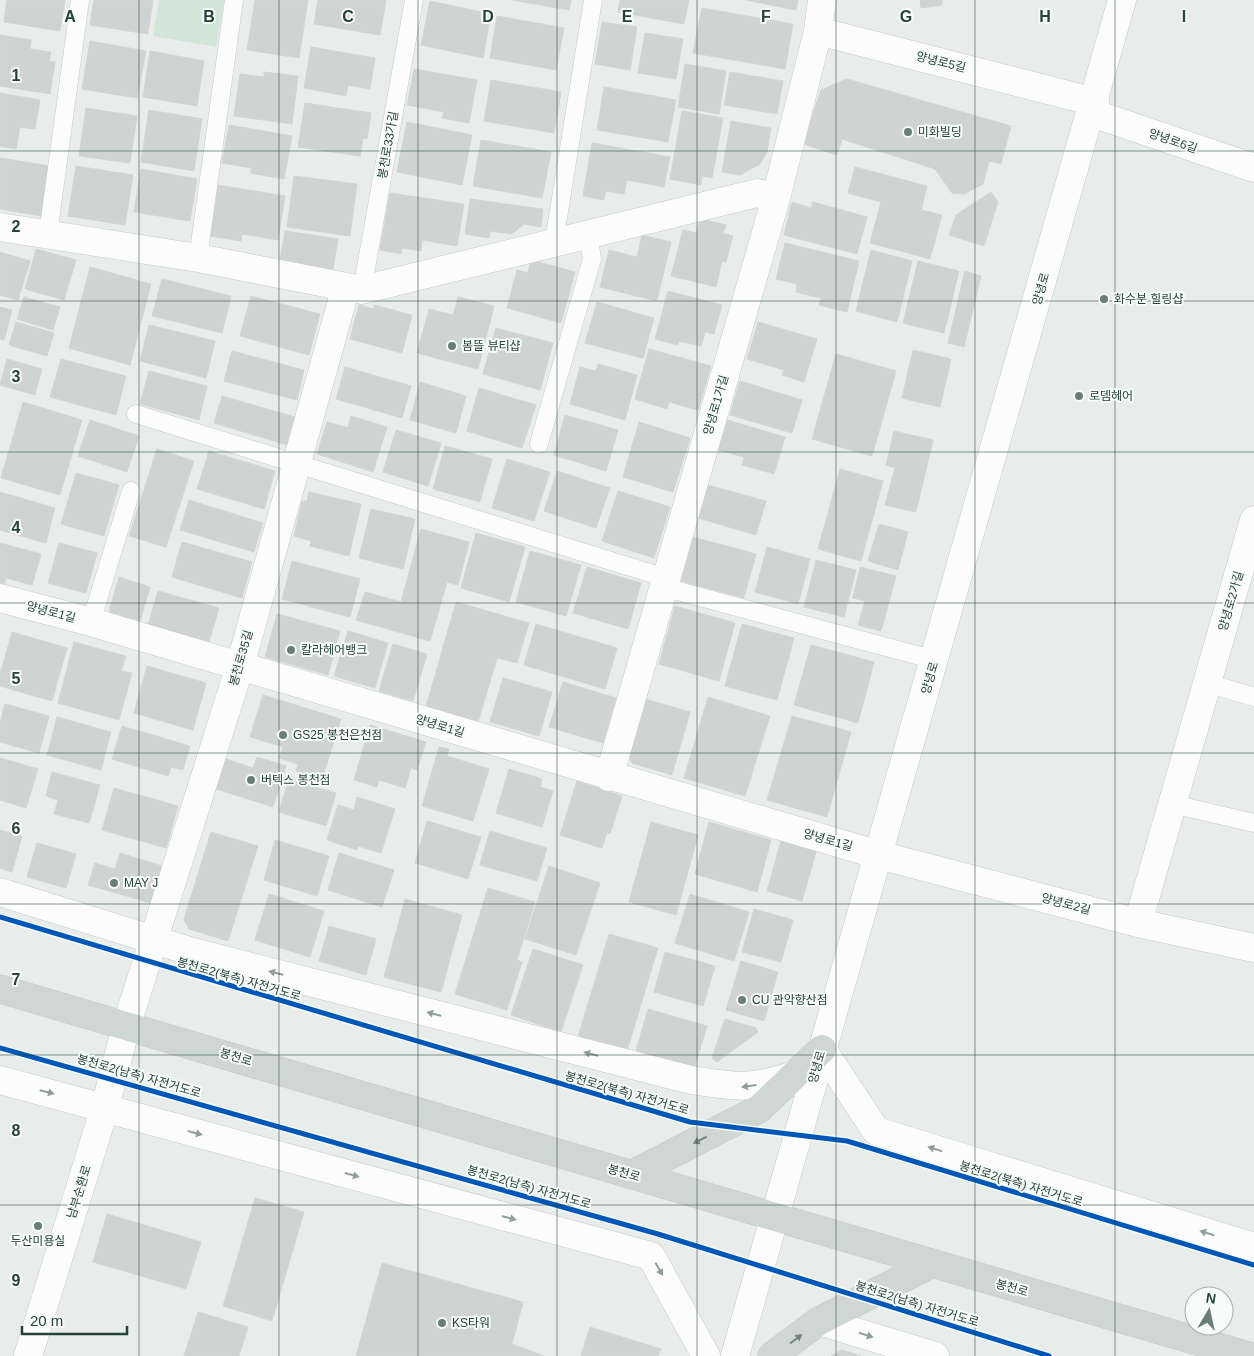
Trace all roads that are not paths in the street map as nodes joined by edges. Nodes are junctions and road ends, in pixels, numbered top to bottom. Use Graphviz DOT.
graph roads {
  1 [pos="80,0"];
  2 [pos="234,0"];
  3 [pos="414,0"];
  4 [pos="593,0"];
  5 [pos="822,0"];
  6 [pos="1122,0"];
  7 [pos="818,31"];
  8 [pos="1093,108"];
  9 [pos="1254,168"];
  10 [pos="776,198"];
  11 [pos="0,227"];
  12 [pos="48,234"];
  13 [pos="588,234"];
  14 [pos="554,242"];
  15 [pos="198,258"];
  16 [pos="354,288"];
  17 [pos="136,414"];
  18 [pos="539,444"];
  19 [pos="297,463"];
  20 [pos="131,491"];
  21 [pos="1254,520"];
  22 [pos="665,583"];
  23 [pos="0,598"];
  24 [pos="91,622"];
  25 [pos="935,660"];
  26 [pos="240,666"];
  27 [pos="1208,683"];
  28 [pos="1254,697"];
  29 [pos="609,776"];
  30 [pos="1172,804"];
  31 [pos="1254,823"];
  32 [pos="879,855"];
  33 [pos="0,892"];
  34 [pos="1138,923"];
  35 [pos="155,939"];
  36 [pos="1254,948"];
  37 [pos="0,989"];
  38 [pos="126,1027"];
  39 [pos="822,1049"];
  40 [pos="796,1074"];
  41 [pos="0,1080"];
  42 [pos="105,1107"];
  43 [pos="630,1175"];
  44 [pos="776,1216"];
  45 [pos="1254,1247"];
  46 [pos="931,1264"];
  47 [pos="819,1322"];
  48 [pos="28,1356"];
  49 [pos="706,1356"];
  50 [pos="736,1356"];
  51 [pos="772,1356"];
  52 [pos="935,1356"];
  53 [pos="1248,1356"];
  1 -- 12 [label="lane"];
  2 -- 15 [label="lane"];
  3 -- 16 [label="lane, 봉천로33가길"];
  4 -- 14 [label="lane"];
  5 -- 7 [label="street"];
  6 -- 8 [label="street, 양녕로"];
  7 -- 8 [label="street, 양녕로5길"];
  7 -- 10 [label="street, 양녕로1가길"];
  8 -- 9 [label="street, 양녕로6길"];
  8 -- 25 [label="street, 양녕로"];
  10 -- 13 [label="street"];
  10 -- 22 [label="street, 양녕로1가길"];
  11 -- 12 [label="street"];
  12 -- 15 [label="street"];
  13 -- 14 [label="street"];
  13 -- 18 [label="lane"];
  14 -- 16 [label="street"];
  15 -- 16 [label="street"];
  16 -- 19 [label="street, 봉천로35길"];
  17 -- 19 [label="lane"];
  19 -- 22 [label="lane"];
  19 -- 26 [label="street, 봉천로35길"];
  20 -- 24 [label="lane"];
  21 -- 27 [label="street, 양녕로2가길"];
  22 -- 25 [label="lane"];
  22 -- 29 [label="street, 양녕로1가길"];
  23 -- 24 [label="street, 양녕로1길"];
  24 -- 26 [label="street, 양녕로1길"];
  25 -- 32 [label="street, 양녕로"];
  26 -- 29 [label="street, 양녕로1길"];
  26 -- 35 [label="street, 봉천로35길"];
  27 -- 28 [label="lane"];
  27 -- 30 [label="street, 양녕로2가길"];
  29 -- 32 [label="street, 양녕로1길"];
  30 -- 31 [label="lane"];
  30 -- 34 [label="street, 양녕로2가길"];
  32 -- 34 [label="street, 양녕로2길"];
  32 -- 39 [label="street, 양녕로"];
  33 -- 35 [label="street"];
  34 -- 36 [label="street, 양녕로2길"];
  35 -- 38 [label="street, 봉천로35길"];
  40 -- 35 [label="street, one-way"];
  37 -- 38 [label="main road, 봉천로"];
  38 -- 42 [label="street, 남부순환로"];
  38 -- 43 [label="main road, 봉천로"];
  39 -- 40 [label="main road"];
  39 -- 44 [label="street, 양녕로"];
  45 -- 39 [label="street, one-way"];
  40 -- 43 [label="main road, one-way"];
  41 -- 42 [label="street, one-way"];
  42 -- 48 [label="street, 남부순환로"];
  42 -- 49 [label="street, one-way"];
  43 -- 44 [label="main road, 봉천로"];
  44 -- 46 [label="main road, 봉천로"];
  44 -- 50 [label="street, 양녕로"];
  46 -- 47 [label="main road"];
  46 -- 53 [label="main road, 봉천로"];
  51 -- 47 [label="main road, one-way"];
  47 -- 52 [label="street, one-way"];
}
